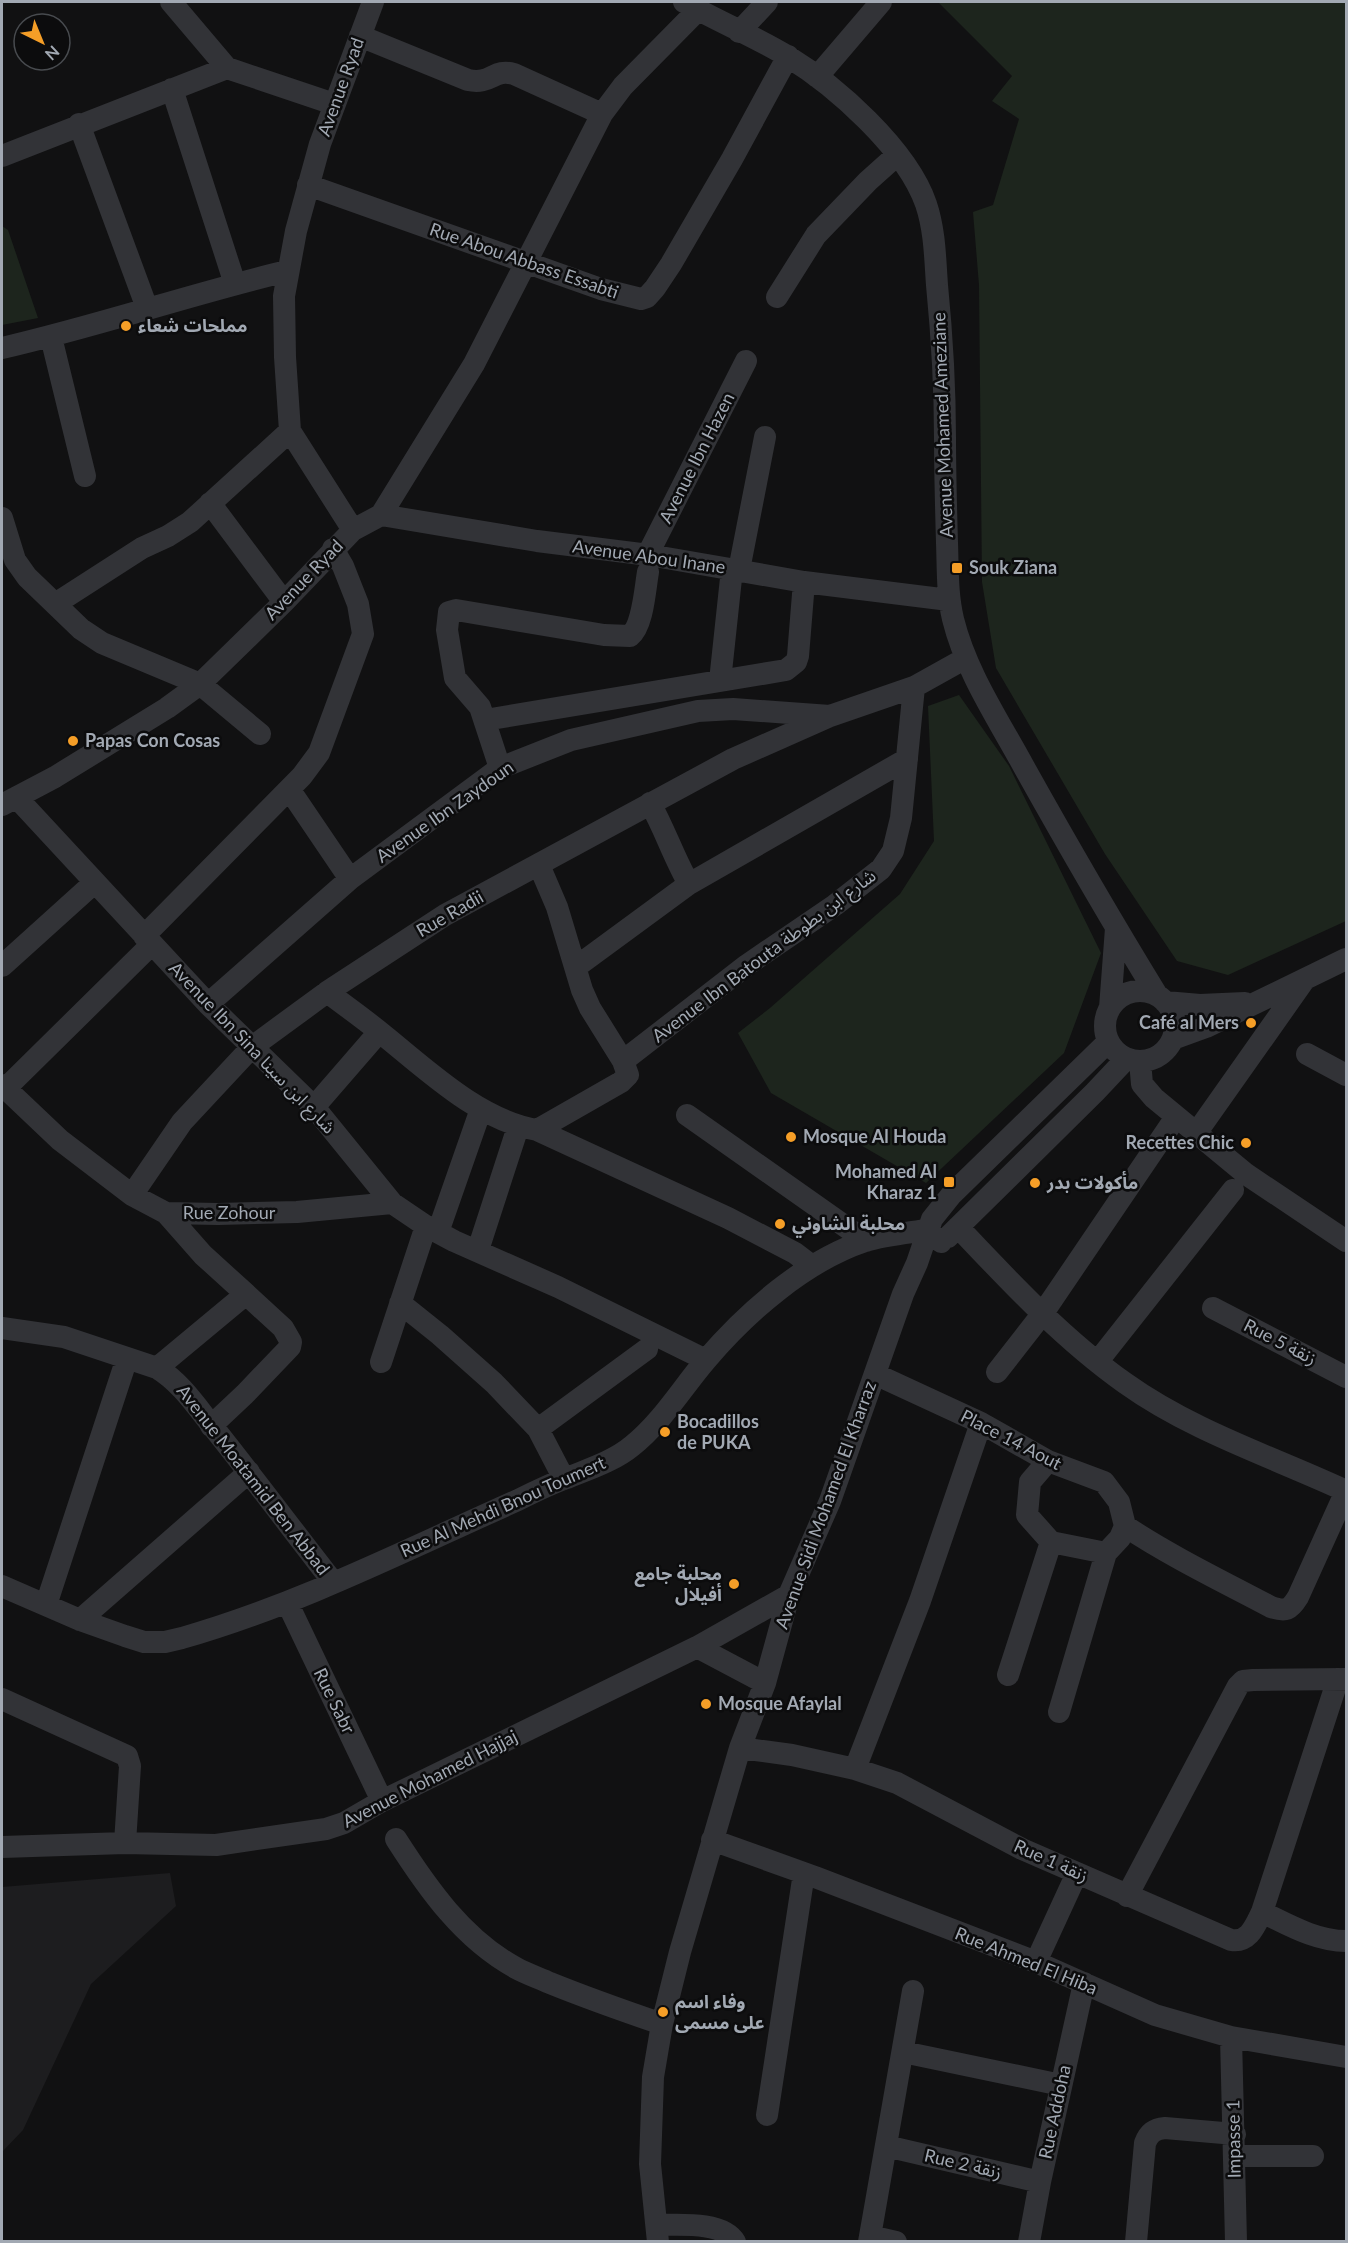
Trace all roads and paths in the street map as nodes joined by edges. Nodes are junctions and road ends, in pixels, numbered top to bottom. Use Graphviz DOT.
graph roads {
  1 [pos="171,2"];
  2 [pos="373,2"];
  3 [pos="767,2"];
  4 [pos="881,2"];
  5 [pos="691,6"];
  6 [pos="740,32"];
  7 [pos="360,36"];
  8 [pos="788,56"];
  9 [pos="227,68"];
  10 [pos="817,77"];
  11 [pos="172,89"];
  12 [pos="334,104"];
  13 [pos="602,114"];
  14 [pos="79,124"];
  15 [pos="897,155"];
  16 [pos="2,156"];
  17 [pos="308,185"];
  18 [pos="527,262"];
  19 [pos="287,271"];
  20 [pos="235,284"];
  21 [pos="777,297"];
  22 [pos="147,308"];
  23 [pos="51,337"];
  24 [pos="2,348"];
  25 [pos="746,361"];
  26 [pos="290,431"];
  27 [pos="765,437"];
  28 [pos="84,476"];
  29 [pos="210,503"];
  30 [pos="381,515"];
  31 [pos="2,518"];
  32 [pos="353,530"];
  33 [pos="333,549"];
  34 [pos="8,563"];
  35 [pos="647,564"];
  36 [pos="735,570"];
  37 [pos="804,582"];
  38 [pos="949,600"];
  39 [pos="284,602"];
  40 [pos="55,604"];
  41 [pos="966,658"];
  42 [pos="720,681"];
  43 [pos="200,684"];
  44 [pos="914,687"];
  45 [pos="830,716"];
  46 [pos="485,720"];
  47 [pos="260,734"];
  48 [pos="907,759"];
  49 [pos="500,768"];
  50 [pos="289,789"];
  51 [pos="9,802"];
  52 [pos="650,803"];
  53 [pos="539,864"];
  54 [pos="350,879"];
  55 [pos="94,883"];
  56 [pos="690,884"];
  57 [pos="1116,928"];
  58 [pos="148,940"];
  59 [pos="1347,959"];
  60 [pos="2,966"];
  61 [pos="576,967"];
  62 [pos="1306,977"];
  63 [pos="327,992"];
  64 [pos="1161,998"];
  65 [pos="1252,1003"];
  66 [pos="208,1004"];
  67 [pos="1110,1008"];
  68 [pos="380,1032"];
  69 [pos="1173,1039"];
  70 [pos="1108,1042"];
  71 [pos="252,1047"];
  72 [pos="1307,1054"];
  73 [pos="1133,1060"];
  74 [pos="624,1061"];
  75 [pos="1347,1074"];
  76 [pos="3,1087"];
  77 [pos="314,1107"];
  78 [pos="481,1109"];
  79 [pos="687,1115"];
  80 [pos="1176,1117"];
  81 [pos="527,1128"];
  82 [pos="1197,1132"];
  83 [pos="1233,1190"];
  84 [pos="132,1195"];
  85 [pos="392,1203"];
  86 [pos="166,1213"];
  87 [pos="432,1229"];
  88 [pos="942,1233"];
  89 [pos="866,1241"];
  90 [pos="1347,1241"];
  91 [pos="478,1250"];
  92 [pos="812,1266"];
  93 [pos="246,1294"];
  94 [pos="400,1303"];
  95 [pos="1212,1308"];
  96 [pos="1043,1313"];
  97 [pos="2,1328"];
  98 [pos="647,1349"];
  99 [pos="127,1358"];
  100 [pos="706,1360"];
  101 [pos="1098,1361"];
  102 [pos="381,1362"];
  103 [pos="157,1368"];
  104 [pos="997,1372"];
  105 [pos="875,1374"];
  106 [pos="1347,1377"];
  107 [pos="981,1424"];
  108 [pos="212,1426"];
  109 [pos="538,1430"];
  110 [pos="1048,1461"];
  111 [pos="249,1472"];
  112 [pos="564,1479"];
  113 [pos="1347,1491"];
  114 [pos="1125,1526"];
  115 [pos="1051,1542"];
  116 [pos="1106,1553"];
  117 [pos="333,1582"];
  118 [pos="2,1586"];
  119 [pos="789,1595"];
  120 [pos="286,1602"];
  121 [pos="46,1605"];
  122 [pos="80,1620"];
  123 [pos="697,1647"];
  124 [pos="1008,1675"];
  125 [pos="1342,1679"];
  126 [pos="765,1683"];
  127 [pos="2,1700"];
  128 [pos="1059,1712"];
  129 [pos="740,1748"];
  130 [pos="855,1769"];
  131 [pos="382,1801"];
  132 [pos="396,1839"];
  133 [pos="712,1840"];
  134 [pos="125,1843"];
  135 [pos="2,1846"];
  136 [pos="804,1873"];
  137 [pos="1077,1873"];
  138 [pos="1127,1896"];
  139 [pos="1262,1912"];
  140 [pos="1347,1941"];
  141 [pos="1036,1962"];
  142 [pos="1084,1983"];
  143 [pos="913,1991"];
  144 [pos="662,2024"];
  145 [pos="1231,2037"];
  146 [pos="903,2052"];
  147 [pos="1347,2057"];
  148 [pos="1060,2085"];
  149 [pos="767,2115"];
  150 [pos="1235,2134"];
  151 [pos="886,2146"];
  152 [pos="1235,2156"];
  153 [pos="1313,2157"];
  154 [pos="1040,2182"];
  155 [pos="657,2233"];
  156 [pos="870,2239"];
  157 [pos="735,2241"];
  158 [pos="896,2241"];
  159 [pos="1029,2241"];
  160 [pos="1136,2241"];
  161 [pos="1236,2241"];
  1 -- 9 [label="street"];
  2 -- 7 [label="street, Avenue Ryad"];
  3 -- 6 [label="street"];
  4 -- 10 [label="street"];
  5 -- 6 [label="street, Avenue Mohamed Ameziane"];
  5 -- 13 [label="street"];
  6 -- 8 [label="street, Avenue Mohamed Ameziane"];
  7 -- 12 [label="street, Avenue Ryad"];
  7 -- 13 [label="street"];
  8 -- 10 [label="street, Avenue Mohamed Ameziane"];
  8 -- 18 [label="street, Rue Abou Abbass Essabti"];
  9 -- 11 [label="street"];
  9 -- 12 [label="street"];
  10 -- 15 [label="street, Avenue Mohamed Ameziane"];
  11 -- 14 [label="street"];
  11 -- 20 [label="street"];
  12 -- 17 [label="street, Avenue Ryad"];
  13 -- 18 [label="street"];
  14 -- 16 [label="street"];
  14 -- 22 [label="street"];
  15 -- 21 [label="street"];
  15 -- 38 [label="street, Avenue Mohamed Ameziane"];
  17 -- 18 [label="street, Rue Abou Abbass Essabti"];
  17 -- 19 [label="street, Avenue Ryad"];
  18 -- 30 [label="street"];
  19 -- 20 [label="street"];
  19 -- 26 [label="street, Avenue Ryad"];
  20 -- 22 [label="street"];
  22 -- 23 [label="street"];
  23 -- 24 [label="street"];
  23 -- 28 [label="street"];
  25 -- 35 [label="street, Avenue Ibn Hazen"];
  26 -- 29 [label="street"];
  26 -- 32 [label="street, Avenue Ryad"];
  27 -- 36 [label="street"];
  29 -- 39 [label="street"];
  29 -- 40 [label="street"];
  30 -- 32 [label="street"];
  30 -- 35 [label="street, Avenue Abou Inane"];
  31 -- 34 [label="street"];
  32 -- 33 [label="street, Avenue Ryad"];
  33 -- 39 [label="street, Avenue Ryad"];
  33 -- 50 [label="street"];
  34 -- 40 [label="street"];
  35 -- 36 [label="street, Avenue Abou Inane"];
  35 -- 46 [label="street, Avenue Ibn Hazen"];
  36 -- 37 [label="street, Avenue Abou Inane"];
  36 -- 42 [label="street"];
  37 -- 38 [label="street, Avenue Abou Inane"];
  37 -- 42 [label="street"];
  38 -- 41 [label="street, Avenue Mohamed Ameziane"];
  39 -- 43 [label="street, Avenue Ryad"];
  40 -- 43 [label="street"];
  41 -- 44 [label="street, Avenue Ibn Zaydoun"];
  41 -- 57 [label="street, Avenue Mohamed Ameziane"];
  42 -- 46 [label="street"];
  43 -- 47 [label="street"];
  43 -- 51 [label="street, Avenue Ryad"];
  44 -- 45 [label="street, Avenue Ibn Zaydoun"];
  44 -- 48 [label="street, Avenue Ibn Batouta شارع ابن بطوطة"];
  45 -- 49 [label="street, Avenue Ibn Zaydoun"];
  45 -- 52 [label="street, Rue Radii"];
  46 -- 49 [label="street"];
  48 -- 56 [label="street"];
  48 -- 74 [label="street, Avenue Ibn Batouta شارع ابن بطوطة"];
  49 -- 54 [label="street, Avenue Ibn Zaydoun"];
  50 -- 54 [label="street"];
  50 -- 58 [label="street"];
  51 -- 55 [label="street, Avenue Ibn Sina شارع ابن سينا"];
  52 -- 53 [label="street, Rue Radii"];
  52 -- 56 [label="street"];
  53 -- 61 [label="street"];
  53 -- 63 [label="street, Rue Radii"];
  54 -- 66 [label="street, Avenue Ibn Zaydoun"];
  55 -- 58 [label="street, Avenue Ibn Sina شارع ابن سينا"];
  55 -- 60 [label="street"];
  56 -- 61 [label="street"];
  57 -- 64 [label="street, Avenue Mohamed Ameziane"];
  57 -- 67 [label="street"];
  58 -- 66 [label="street, Avenue Ibn Sina شارع ابن سينا"];
  58 -- 76 [label="street"];
  59 -- 62 [label="street"];
  61 -- 74 [label="street"];
  62 -- 65 [label="street"];
  62 -- 82 [label="street"];
  63 -- 68 [label="street"];
  63 -- 71 [label="street, Rue Radii"];
  64 -- 65 [label="street"];
  64 -- 67 [label="street"];
  64 -- 69 [label="street"];
  65 -- 69 [label="street"];
  66 -- 71 [label="street, Avenue Ibn Sina شارع ابن سينا"];
  67 -- 70 [label="street"];
  68 -- 77 [label="street"];
  68 -- 78 [label="street"];
  69 -- 73 [label="street"];
  70 -- 73 [label="street"];
  70 -- 88 [label="street, Avenue Sidi Mohamed El Kharraz"];
  71 -- 77 [label="street, Avenue Ibn Sina شارع ابن سينا"];
  71 -- 84 [label="street, Rue Radii"];
  72 -- 75 [label="street"];
  73 -- 80 [label="street"];
  73 -- 88 [label="street, Avenue Sidi Mohamed El Kharraz"];
  74 -- 81 [label="street"];
  76 -- 84 [label="street, Rue Zohour"];
  77 -- 85 [label="street, Avenue Ibn Sina شارع ابن سينا"];
  78 -- 81 [label="street"];
  78 -- 87 [label="street"];
  79 -- 89 [label="street"];
  80 -- 82 [label="street"];
  80 -- 96 [label="street"];
  81 -- 91 [label="street"];
  81 -- 92 [label="street"];
  82 -- 90 [label="street"];
  83 -- 101 [label="street"];
  84 -- 86 [label="street, Rue Zohour"];
  85 -- 86 [label="street, Rue Zohour"];
  85 -- 87 [label="street, Avenue Ibn Sina شارع ابن سينا"];
  86 -- 93 [label="street"];
  87 -- 91 [label="street, Avenue Ibn Sina شارع ابن سينا"];
  87 -- 94 [label="street"];
  88 -- 89 [label="street, Rue Al Mehdi Bnou Toumert"];
  88 -- 96 [label="street"];
  88 -- 105 [label="street, Avenue Sidi Mohamed El Kharraz"];
  89 -- 92 [label="street, Rue Al Mehdi Bnou Toumert"];
  91 -- 100 [label="street, Avenue Ibn Sina شارع ابن سينا"];
  92 -- 100 [label="street, Rue Al Mehdi Bnou Toumert"];
  93 -- 103 [label="street"];
  93 -- 108 [label="street"];
  94 -- 102 [label="street"];
  94 -- 109 [label="street"];
  95 -- 106 [label="street, Rue 5 زنقة"];
  96 -- 101 [label="street"];
  96 -- 104 [label="street"];
  97 -- 99 [label="street, Avenue Moatamid Ben Abbad"];
  98 -- 109 [label="street"];
  99 -- 103 [label="street, Avenue Moatamid Ben Abbad"];
  99 -- 121 [label="street"];
  100 -- 112 [label="street, Rue Al Mehdi Bnou Toumert"];
  101 -- 113 [label="street"];
  103 -- 108 [label="street, Avenue Moatamid Ben Abbad"];
  105 -- 107 [label="street, Place 14 Aout"];
  105 -- 119 [label="street, Avenue Sidi Mohamed El Kharraz"];
  107 -- 110 [label="street, Place 14 Aout"];
  107 -- 130 [label="street"];
  108 -- 111 [label="street, Avenue Moatamid Ben Abbad"];
  109 -- 112 [label="street"];
  110 -- 114 [label="street, Place 14 Aout"];
  110 -- 115 [label="street"];
  111 -- 117 [label="street, Avenue Moatamid Ben Abbad"];
  111 -- 122 [label="street"];
  112 -- 117 [label="street, Rue Al Mehdi Bnou Toumert"];
  113 -- 114 [label="street"];
  114 -- 116 [label="street"];
  115 -- 116 [label="street"];
  115 -- 124 [label="street"];
  116 -- 128 [label="street"];
  117 -- 120 [label="street, Rue Al Mehdi Bnou Toumert"];
  118 -- 121 [label="street, Rue Al Mehdi Bnou Toumert"];
  119 -- 123 [label="street, Avenue Mohamed Hajjaj"];
  119 -- 126 [label="street, Avenue Sidi Mohamed El Kharraz"];
  120 -- 122 [label="street, Rue Al Mehdi Bnou Toumert"];
  120 -- 131 [label="street, Rue Sabr"];
  121 -- 122 [label="street, Rue Al Mehdi Bnou Toumert"];
  123 -- 126 [label="street"];
  123 -- 131 [label="street, Avenue Mohamed Hajjaj"];
  125 -- 138 [label="street"];
  125 -- 139 [label="street"];
  126 -- 129 [label="street, Avenue Sidi Mohamed El Kharraz"];
  127 -- 134 [label="street"];
  129 -- 130 [label="street, Rue 1 زنقة"];
  129 -- 133 [label="street, Avenue Sidi Mohamed El Kharraz"];
  130 -- 137 [label="street, Rue 1 زنقة"];
  131 -- 134 [label="street, Avenue Mohamed Hajjaj"];
  132 -- 144 [label="street"];
  133 -- 136 [label="street, Rue Ahmed El Hiba"];
  133 -- 144 [label="street, Avenue Sidi Mohamed El Kharraz"];
  134 -- 135 [label="street, Avenue Mohamed Hajjaj"];
  136 -- 141 [label="street, Rue Ahmed El Hiba"];
  136 -- 149 [label="street"];
  137 -- 138 [label="street, Rue 1 زنقة"];
  137 -- 141 [label="street"];
  138 -- 139 [label="street, Rue 1 زنقة"];
  139 -- 140 [label="street"];
  141 -- 142 [label="street, Rue Ahmed El Hiba"];
  142 -- 145 [label="street, Rue Ahmed El Hiba"];
  142 -- 148 [label="street, Rue Addoha"];
  143 -- 146 [label="street"];
  144 -- 155 [label="street, Avenue Sidi Mohamed El Kharraz"];
  145 -- 147 [label="street, Rue Ahmed El Hiba"];
  145 -- 150 [label="street, Impasse 1"];
  146 -- 148 [label="street"];
  146 -- 151 [label="street"];
  148 -- 154 [label="street, Rue Addoha"];
  150 -- 152 [label="street, Impasse 1"];
  150 -- 160 [label="street"];
  151 -- 154 [label="street, Rue 2 زنقة"];
  151 -- 156 [label="street"];
  152 -- 153 [label="street"];
  152 -- 161 [label="street, Impasse 1"];
  154 -- 159 [label="street, Rue Addoha"];
  155 -- 157 [label="street"];
  156 -- 158 [label="street"];
}
